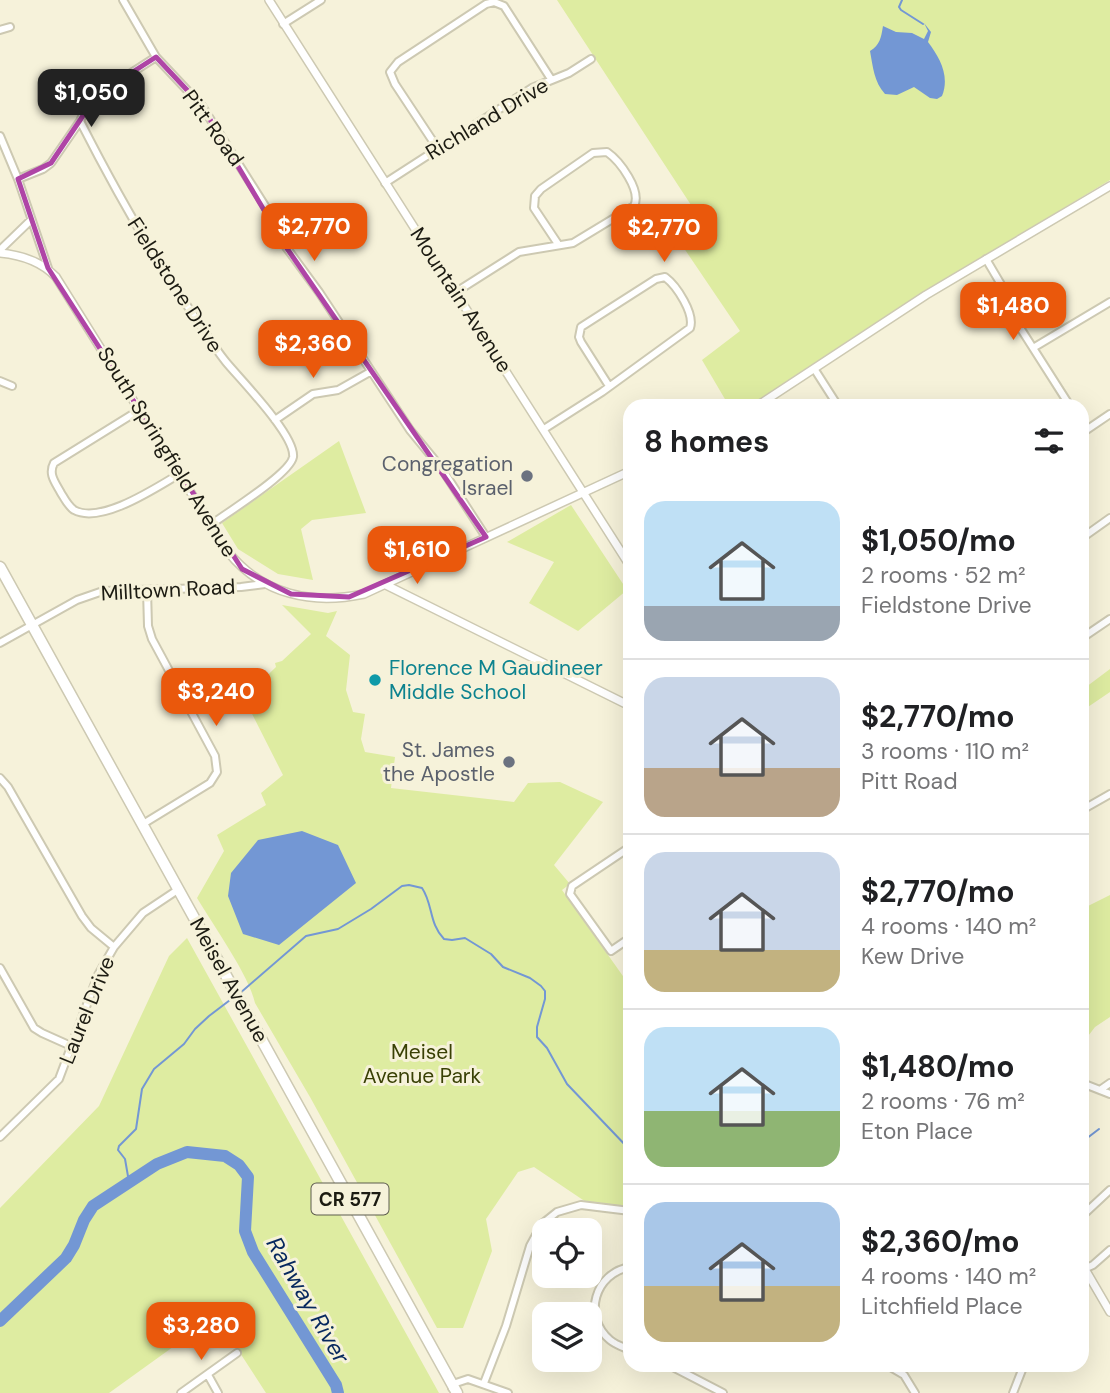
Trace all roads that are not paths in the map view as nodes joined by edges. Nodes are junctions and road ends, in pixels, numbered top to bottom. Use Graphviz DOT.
graph roads {
  1 [pos="123,0"];
  2 [pos="268,0"];
  3 [pos="321,0"];
  4 [pos="283,24"];
  5 [pos="10,27"];
  6 [pos="0,30"];
  7 [pos="156,57"];
  8 [pos="591,59"];
  9 [pos="551,79"];
  10 [pos="80,121"];
  11 [pos="0,136"];
  12 [pos="438,149"];
  13 [pos="18,179"];
  14 [pos="385,183"];
  15 [pos="1110,186"];
  16 [pos="31,220"];
  17 [pos="558,244"];
  18 [pos="0,252"];
  19 [pos="986,260"];
  20 [pos="48,268"];
  21 [pos="456,292"];
  22 [pos="1110,302"];
  23 [pos="1033,348"];
  24 [pos="815,370"];
  25 [pos="370,372"];
  26 [pos="0,381"];
  27 [pos="12,386"];
  28 [pos="609,386"];
  29 [pos="768,399"];
  30 [pos="834,399"];
  31 [pos="1066,399"];
  32 [pos="141,409"];
  33 [pos="1110,414"];
  34 [pos="275,421"];
  35 [pos="1089,426"];
  36 [pos="544,429"];
  37 [pos="181,473"];
  38 [pos="623,474"];
  39 [pos="583,493"];
  40 [pos="1110,519"];
  41 [pos="212,523"];
  42 [pos="1089,533"];
  43 [pos="486,537"];
  44 [pos="623,555"];
  45 [pos="0,567"];
  46 [pos="265,584"];
  47 [pos="386,585"];
  48 [pos="147,590"];
  49 [pos="1110,619"];
  50 [pos="32,625"];
  51 [pos="1089,633"];
  52 [pos="0,643"];
  53 [pos="623,703"];
  54 [pos="0,778"];
  55 [pos="1110,794"];
  56 [pos="1089,806"];
  57 [pos="143,824"];
  58 [pos="623,852"];
  59 [pos="179,889"];
  60 [pos="623,943"];
  61 [pos="114,947"];
  62 [pos="0,968"];
  63 [pos="72,1046"];
  64 [pos="1110,1083"];
  65 [pos="1089,1086"];
  66 [pos="1100,1090"];
  67 [pos="1110,1094"];
  68 [pos="0,1138"];
  69 [pos="1110,1190"];
  70 [pos="623,1210"];
  71 [pos="1089,1210"];
  72 [pos="1110,1250"];
  73 [pos="1089,1266"];
  74 [pos="623,1268"];
  75 [pos="1089,1279"];
  76 [pos="1110,1312"];
  77 [pos="623,1347"];
  78 [pos="237,1353"];
  79 [pos="682,1372"];
  80 [pos="899,1372"];
  81 [pos="1021,1372"];
  82 [pos="208,1375"];
  83 [pos="484,1383"];
  84 [pos="454,1390"];
  85 [pos="181,1393"];
  86 [pos="218,1393"];
  87 [pos="508,1393"];
  88 [pos="723,1393"];
  89 [pos="915,1393"];
  90 [pos="1013,1393"];
  1 -- 7 [label="street, Pitt Road"];
  2 -- 4 [label="street, Mountain Avenue"];
  3 -- 4 [label="street"];
  4 -- 14 [label="street, Mountain Avenue"];
  5 -- 6 [label="street"];
  7 -- 10 [label="street"];
  7 -- 25 [label="street, Pitt Road"];
  8 -- 9 [label="street, Richland Drive"];
  9 -- 12 [label="street, Richland Drive"];
  9 -- 12 [label="street"];
  10 -- 13 [label="street"];
  10 -- 34 [label="street, Fieldstone Drive"];
  11 -- 13 [label="street"];
  12 -- 14 [label="street, Richland Drive"];
  13 -- 16 [label="street"];
  14 -- 21 [label="street, Mountain Avenue"];
  15 -- 19 [label="street"];
  16 -- 18 [label="street"];
  16 -- 20 [label="street"];
  17 -- 17 [label="street"];
  17 -- 21 [label="street"];
  18 -- 20 [label="street"];
  19 -- 23 [label="street"];
  19 -- 24 [label="street"];
  20 -- 32 [label="street, South Springfield Avenue"];
  21 -- 36 [label="street, Mountain Avenue"];
  22 -- 23 [label="street"];
  23 -- 31 [label="street"];
  24 -- 29 [label="street"];
  24 -- 30 [label="street"];
  25 -- 34 [label="street"];
  25 -- 43 [label="street, Pitt Road"];
  26 -- 27 [label="street"];
  28 -- 28 [label="street"];
  28 -- 36 [label="street"];
  32 -- 37 [label="street, South Springfield Avenue"];
  32 -- 37 [label="street"];
  33 -- 35 [label="street"];
  34 -- 41 [label="street, Fieldstone Drive"];
  36 -- 39 [label="street, Mountain Avenue"];
  37 -- 41 [label="street, South Springfield Avenue"];
  38 -- 39 [label="street, South Springfield Avenue"];
  39 -- 43 [label="street, South Springfield Avenue"];
  39 -- 44 [label="street, Mountain Avenue"];
  40 -- 42 [label="street"];
  41 -- 46 [label="street, South Springfield Avenue"];
  43 -- 47 [label="street, South Springfield Avenue"];
  45 -- 50 [label="main road, Meisel Avenue / CR 577"];
  46 -- 47 [label="street, South Springfield Avenue"];
  46 -- 48 [label="street, Milltown Road"];
  47 -- 53 [label="street"];
  48 -- 50 [label="street, Milltown Road"];
  48 -- 57 [label="street"];
  49 -- 51 [label="street"];
  50 -- 52 [label="street, Milltown Road"];
  50 -- 57 [label="main road, Meisel Avenue / CR 577"];
  54 -- 61 [label="street"];
  55 -- 56 [label="street"];
  57 -- 59 [label="main road, Meisel Avenue / CR 577"];
  58 -- 60 [label="street"];
  59 -- 61 [label="street, Laurel Drive"];
  59 -- 84 [label="main road, Meisel Avenue / CR 577"];
  61 -- 63 [label="street, Laurel Drive"];
  62 -- 63 [label="street"];
  63 -- 68 [label="street, Laurel Drive"];
  64 -- 66 [label="street"];
  65 -- 66 [label="street"];
  66 -- 67 [label="street"];
  69 -- 71 [label="street"];
  70 -- 83 [label="street"];
  72 -- 73 [label="street"];
  74 -- 77 [label="street"];
  75 -- 76 [label="street"];
  78 -- 82 [label="street"];
  79 -- 88 [label="street"];
  80 -- 89 [label="street"];
  81 -- 90 [label="street"];
  82 -- 85 [label="street"];
  82 -- 86 [label="street"];
  83 -- 84 [label="street"];
  83 -- 87 [label="street"];
}
